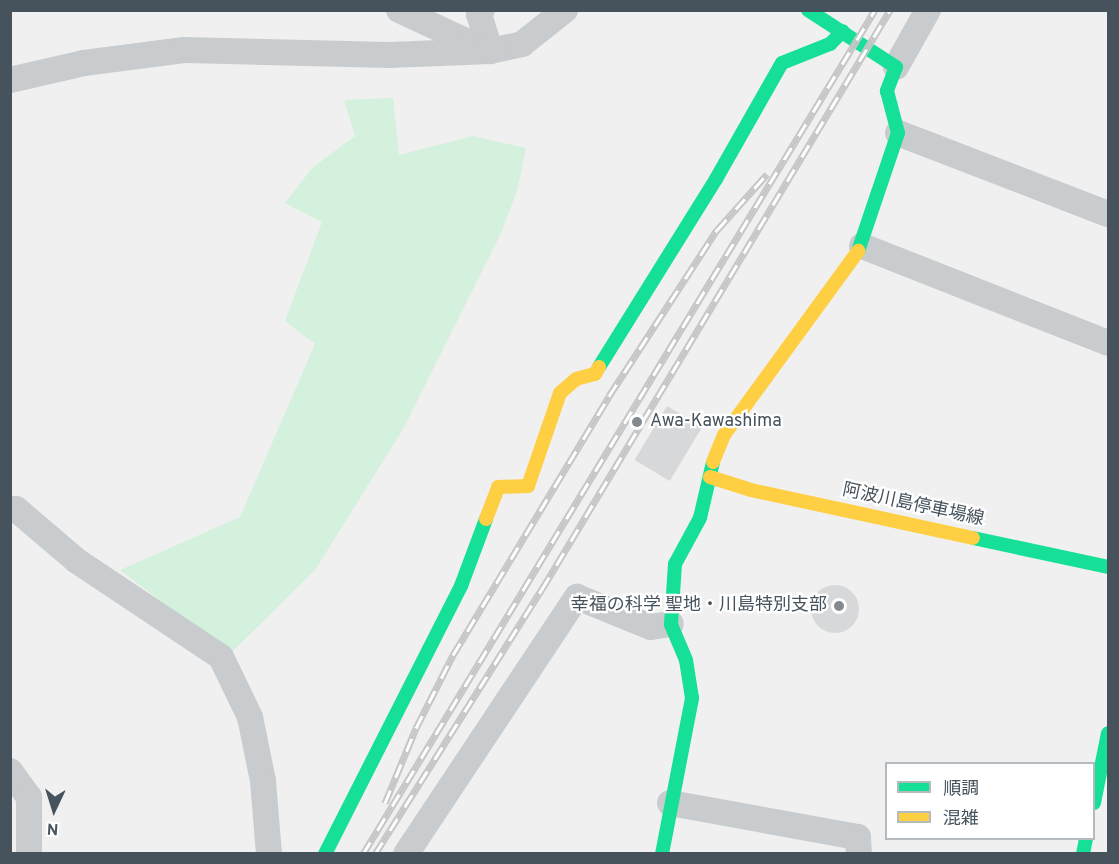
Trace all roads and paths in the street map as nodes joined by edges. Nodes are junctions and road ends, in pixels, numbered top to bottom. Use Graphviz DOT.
graph roads {
  1 [pos="399,10"];
  2 [pos="482,10"];
  3 [pos="564,10"];
  4 [pos="808,10"];
  5 [pos="928,10"];
  6 [pos="843,32"];
  7 [pos="490,51"];
  8 [pos="896,68"];
  9 [pos="10,80"];
  10 [pos="898,133"];
  11 [pos="1108,214"];
  12 [pos="862,246"];
  13 [pos="1108,343"];
  14 [pos="710,477"];
  15 [pos="10,510"];
  16 [pos="1108,567"];
  17 [pos="671,624"];
  18 [pos="1108,733"];
  19 [pos="10,771"];
  20 [pos="1095,798"];
  21 [pos="670,803"];
  22 [pos="29,854"];
  23 [pos="269,854"];
  24 [pos="325,854"];
  25 [pos="406,854"];
  26 [pos="662,854"];
  27 [pos="860,854"];
  1 -- 7 [label="street"];
  2 -- 7 [label="street"];
  3 -- 7 [label="street"];
  4 -- 6 [label="street"];
  5 -- 8 [label="street"];
  6 -- 8 [label="street"];
  6 -- 24 [label="street"];
  7 -- 9 [label="street"];
  8 -- 10 [label="street"];
  10 -- 11 [label="street"];
  10 -- 12 [label="street"];
  12 -- 13 [label="street"];
  12 -- 14 [label="street"];
  14 -- 16 [label="street, 阿波川島停車場線"];
  14 -- 17 [label="street"];
  15 -- 23 [label="street"];
  17 -- 21 [label="street"];
  17 -- 25 [label="street"];
  18 -- 20 [label="street"];
  19 -- 22 [label="street"];
  21 -- 26 [label="street"];
  21 -- 27 [label="street"];
}
